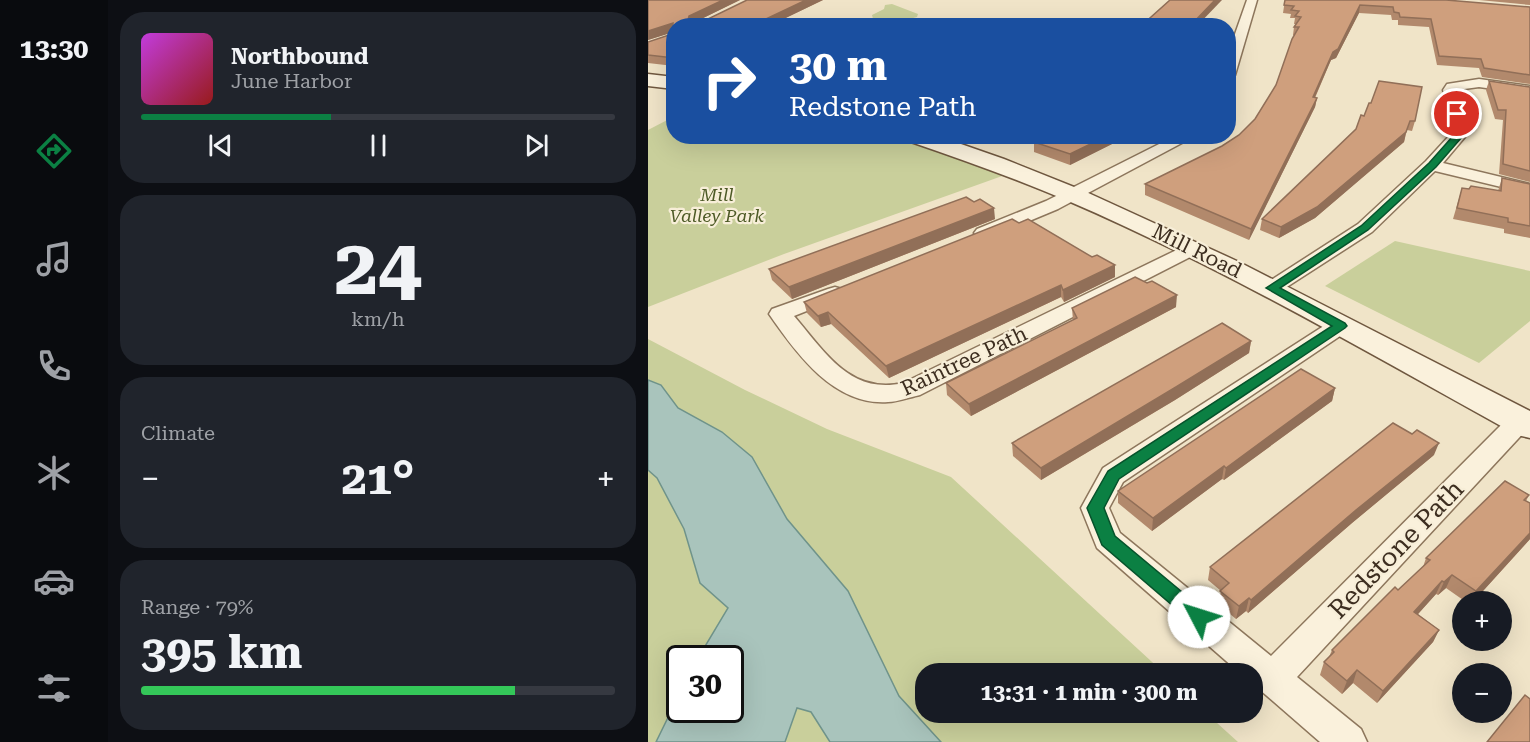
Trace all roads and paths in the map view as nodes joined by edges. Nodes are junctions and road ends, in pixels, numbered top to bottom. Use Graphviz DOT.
graph roads {
  1 [pos="1252,0"];
  2 [pos="1236,50"];
  3 [pos="648,80"];
  4 [pos="666,82"];
  5 [pos="1530,90"];
  6 [pos="938,144"];
  7 [pos="1172,144"];
  8 [pos="1432,165"];
  9 [pos="1530,189"];
  10 [pos="1074,194"];
  11 [pos="963,241"];
  12 [pos="1193,248"];
  13 [pos="854,285"];
  14 [pos="1272,288"];
  15 [pos="1341,326"];
  16 [pos="1525,423"];
  17 [pos="1272,679"];
  18 [pos="1348,742"];
  1 -- 2 [label="street"];
  3 -- 4 [label="street"];
  5 -- 8 [label="street"];
  6 -- 10 [label="street, Mill Road"];
  7 -- 10 [label="street"];
  8 -- 9 [label="street"];
  8 -- 14 [label="street"];
  10 -- 11 [label="street"];
  10 -- 12 [label="street, Mill Road"];
  12 -- 13 [label="street, Raintree Path"];
  12 -- 14 [label="street, Mill Road"];
  14 -- 15 [label="street, Mill Road"];
  15 -- 16 [label="street, Mill Road"];
  15 -- 17 [label="street"];
  16 -- 17 [label="street, Redstone Path"];
  17 -- 18 [label="street"];
}
